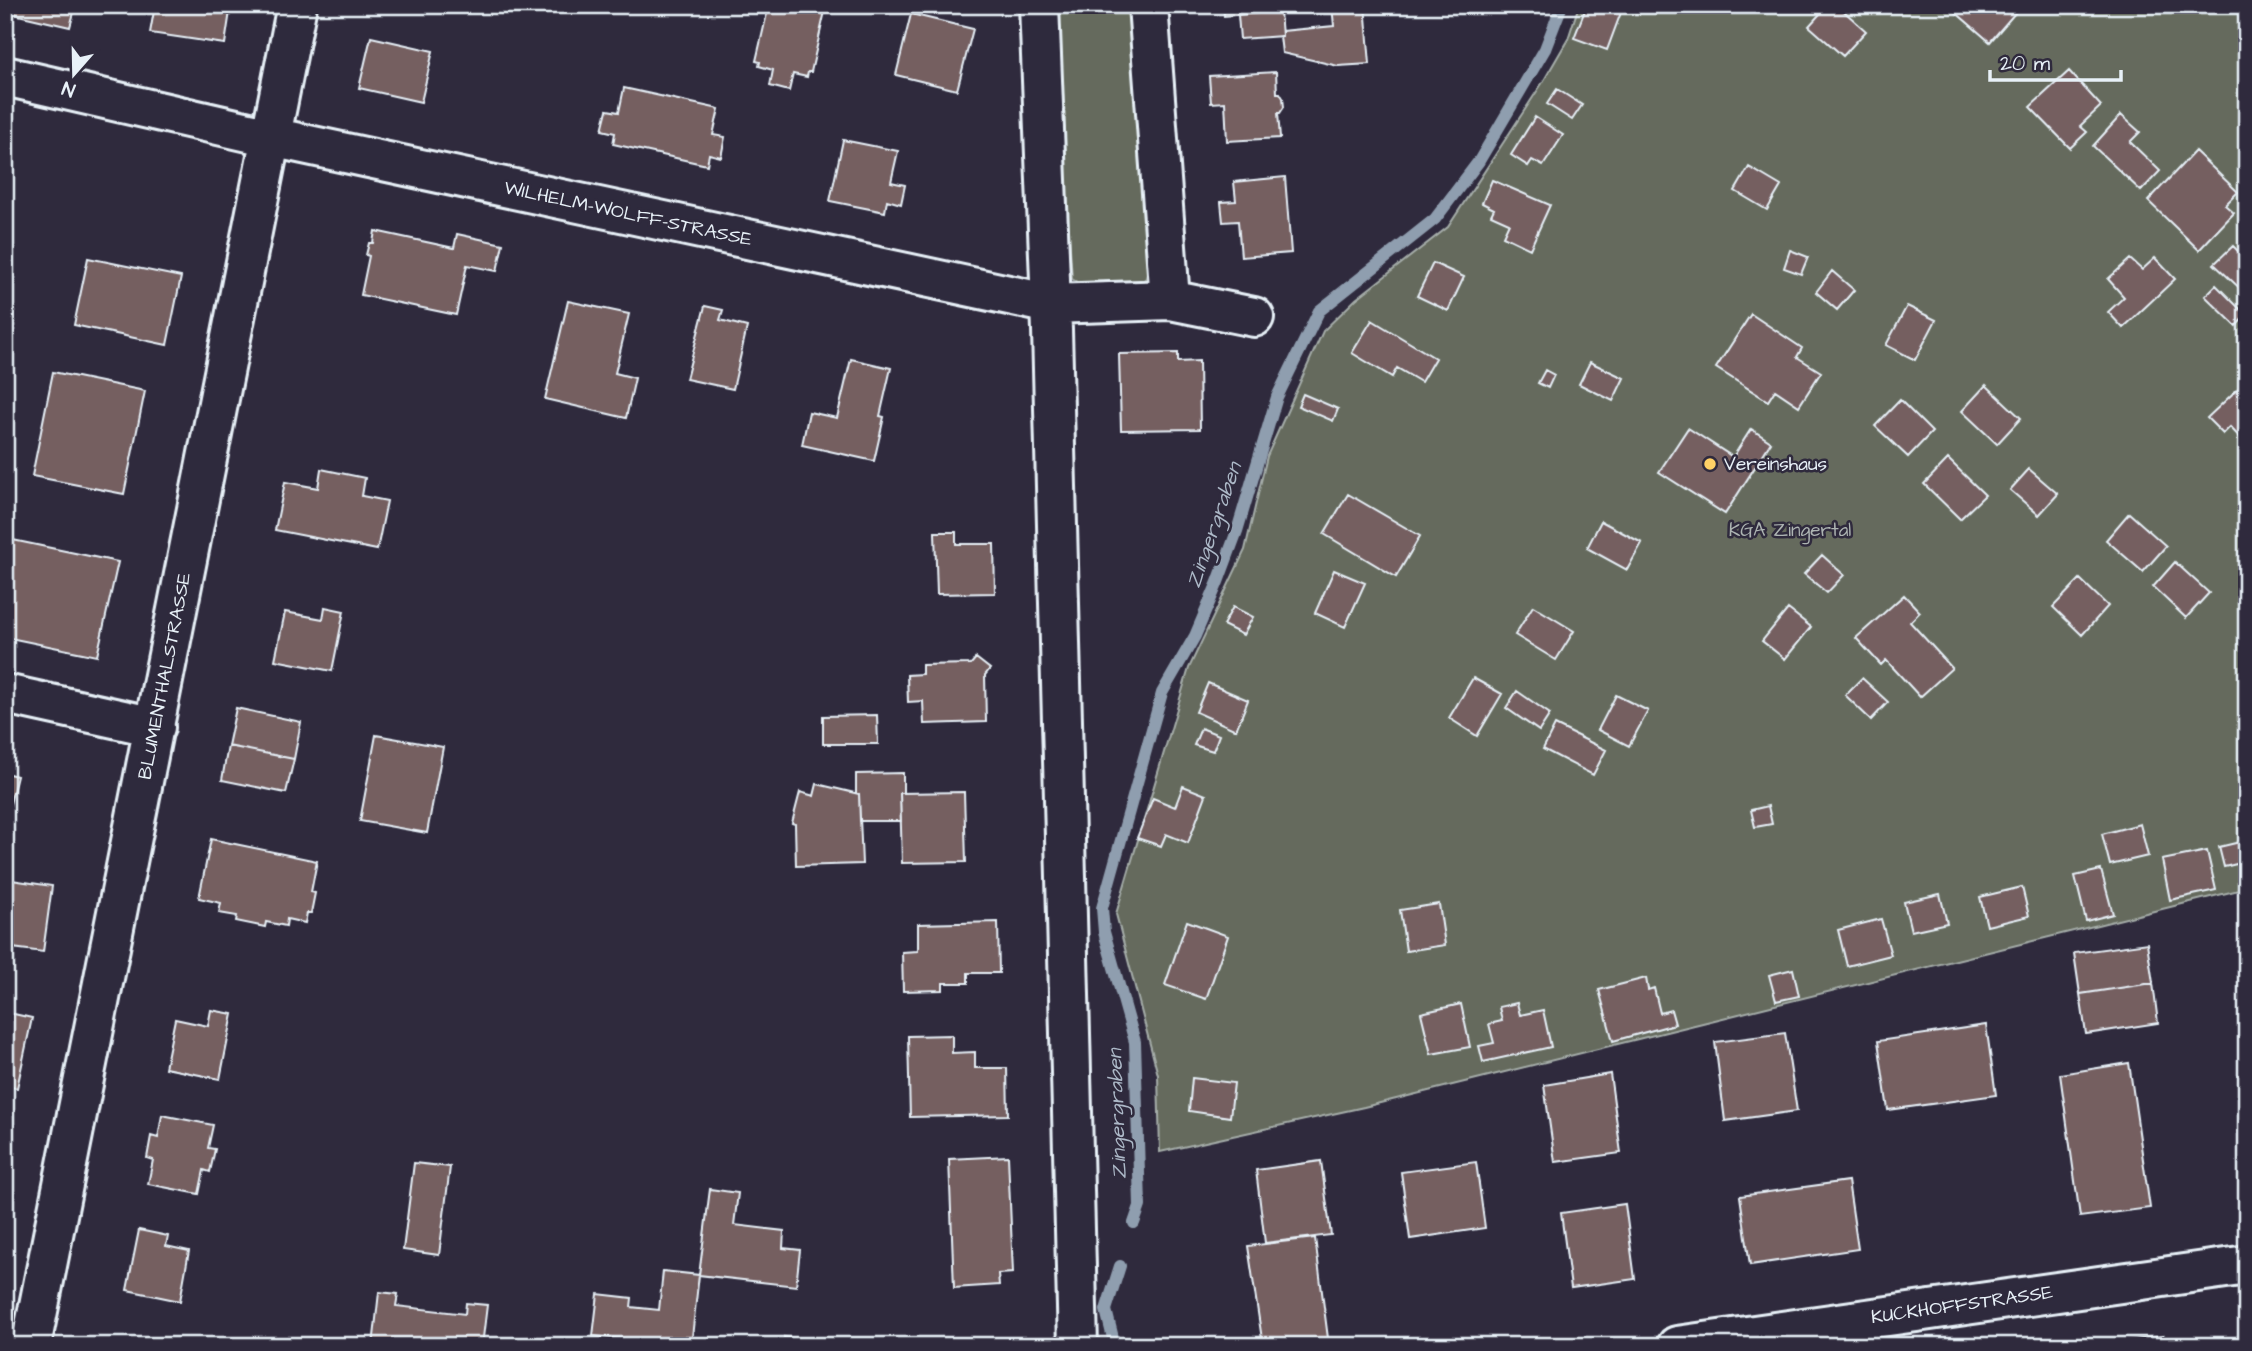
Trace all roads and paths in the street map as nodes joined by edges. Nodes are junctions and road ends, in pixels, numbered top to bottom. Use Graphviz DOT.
graph roads {
  1 [pos="297,5"];
  2 [pos="1039,5"];
  3 [pos="1148,5"];
  4 [pos="5,76"];
  5 [pos="271,137"];
  6 [pos="1170,300"];
  7 [pos="1051,304"];
  8 [pos="1254,317"];
  9 [pos="5,695"];
  10 [pos="155,727"];
  11 [pos="2247,1265"];
  12 [pos="31,1346"];
  13 [pos="1078,1346"];
  14 [pos="1677,1346"];
  1 -- 5 [label="street, BLUMENTHALSTRASSE"];
  2 -- 7 [label="street"];
  3 -- 6 [label="street"];
  4 -- 5 [label="street, WILHELM-WOLFF-STRASSE"];
  5 -- 7 [label="street, WILHELM-WOLFF-STRASSE"];
  5 -- 10 [label="street, BLUMENTHALSTRASSE"];
  6 -- 7 [label="street, WILHELM-WOLFF-STRASSE"];
  6 -- 8 [label="street, WILHELM-WOLFF-STRASSE"];
  7 -- 13 [label="street"];
  9 -- 10 [label="street"];
  10 -- 12 [label="street, BLUMENTHALSTRASSE"];
  11 -- 14 [label="street, KUCKHOFFSTRASSE"];
}
